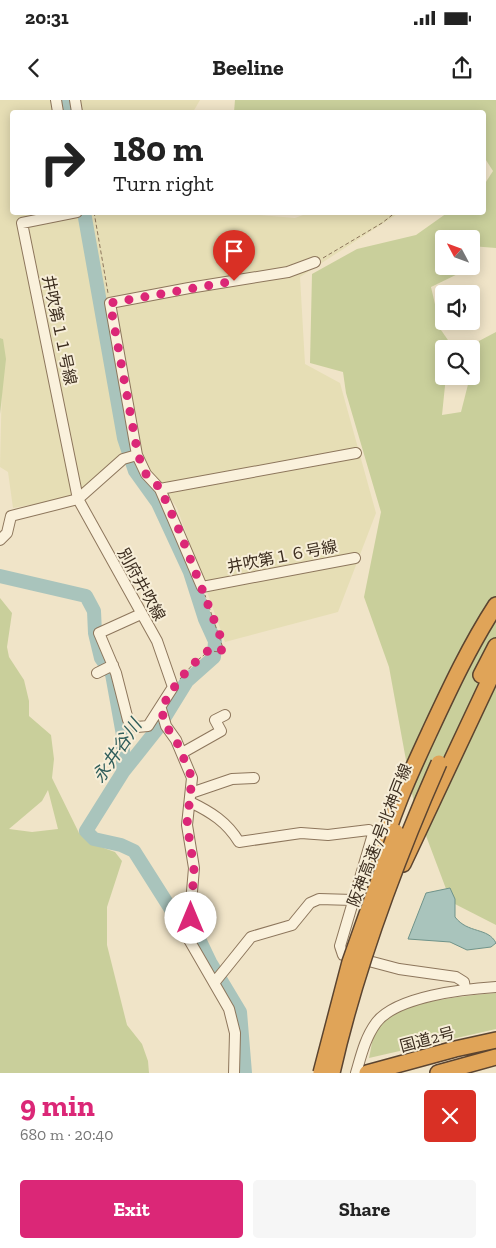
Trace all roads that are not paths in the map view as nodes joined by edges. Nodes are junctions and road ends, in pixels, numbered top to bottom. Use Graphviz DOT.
graph roads {
  1 [pos="64,215"];
  2 [pos="315,262"];
  3 [pos="356,453"];
  4 [pos="136,456"];
  5 [pos="160,488"];
  6 [pos="78,499"];
  7 [pos="0,540"];
  8 [pos="355,558"];
  9 [pos="496,605"];
  10 [pos="142,614"];
  11 [pos="496,620"];
  12 [pos="496,646"];
  13 [pos="496,666"];
  14 [pos="161,709"];
  15 [pos="225,715"];
  16 [pos="182,752"];
  17 [pos="254,778"];
  18 [pos="190,798"];
  19 [pos="353,900"];
  20 [pos="218,979"];
  21 [pos="496,987"];
  22 [pos="465,990"];
  23 [pos="496,1040"];
  24 [pos="496,1057"];
  25 [pos="234,1073"];
  26 [pos="322,1073"];
  27 [pos="331,1073"];
  28 [pos="356,1073"];
  29 [pos="367,1073"];
  30 [pos="438,1073"];
  1 -- 6 [label="street, 井吹第１１号線"];
  2 -- 4 [label="street"];
  3 -- 5 [label="street"];
  4 -- 5 [label="street"];
  4 -- 6 [label="street"];
  5 -- 8 [label="street, 井吹第１６号線"];
  6 -- 7 [label="street"];
  6 -- 10 [label="street, 別府井吹線"];
  9 -- 26 [label="highway"];
  10 -- 14 [label="street, 別府井吹線"];
  10 -- 14 [label="street"];
  11 -- 26 [label="highway, 阪神高速7号北神戸線, bridge"];
  12 -- 27 [label="highway, 阪神高速7号北神戸線, bridge"];
  13 -- 27 [label="highway"];
  14 -- 16 [label="street"];
  15 -- 16 [label="street"];
  16 -- 18 [label="street"];
  17 -- 18 [label="street"];
  18 -- 19 [label="street"];
  18 -- 20 [label="street"];
  19 -- 20 [label="street"];
  19 -- 22 [label="street"];
  20 -- 25 [label="street"];
  21 -- 22 [label="street"];
  22 -- 28 [label="street"];
  23 -- 29 [label="highway, 国道2号"];
  24 -- 30 [label="highway"];
}
